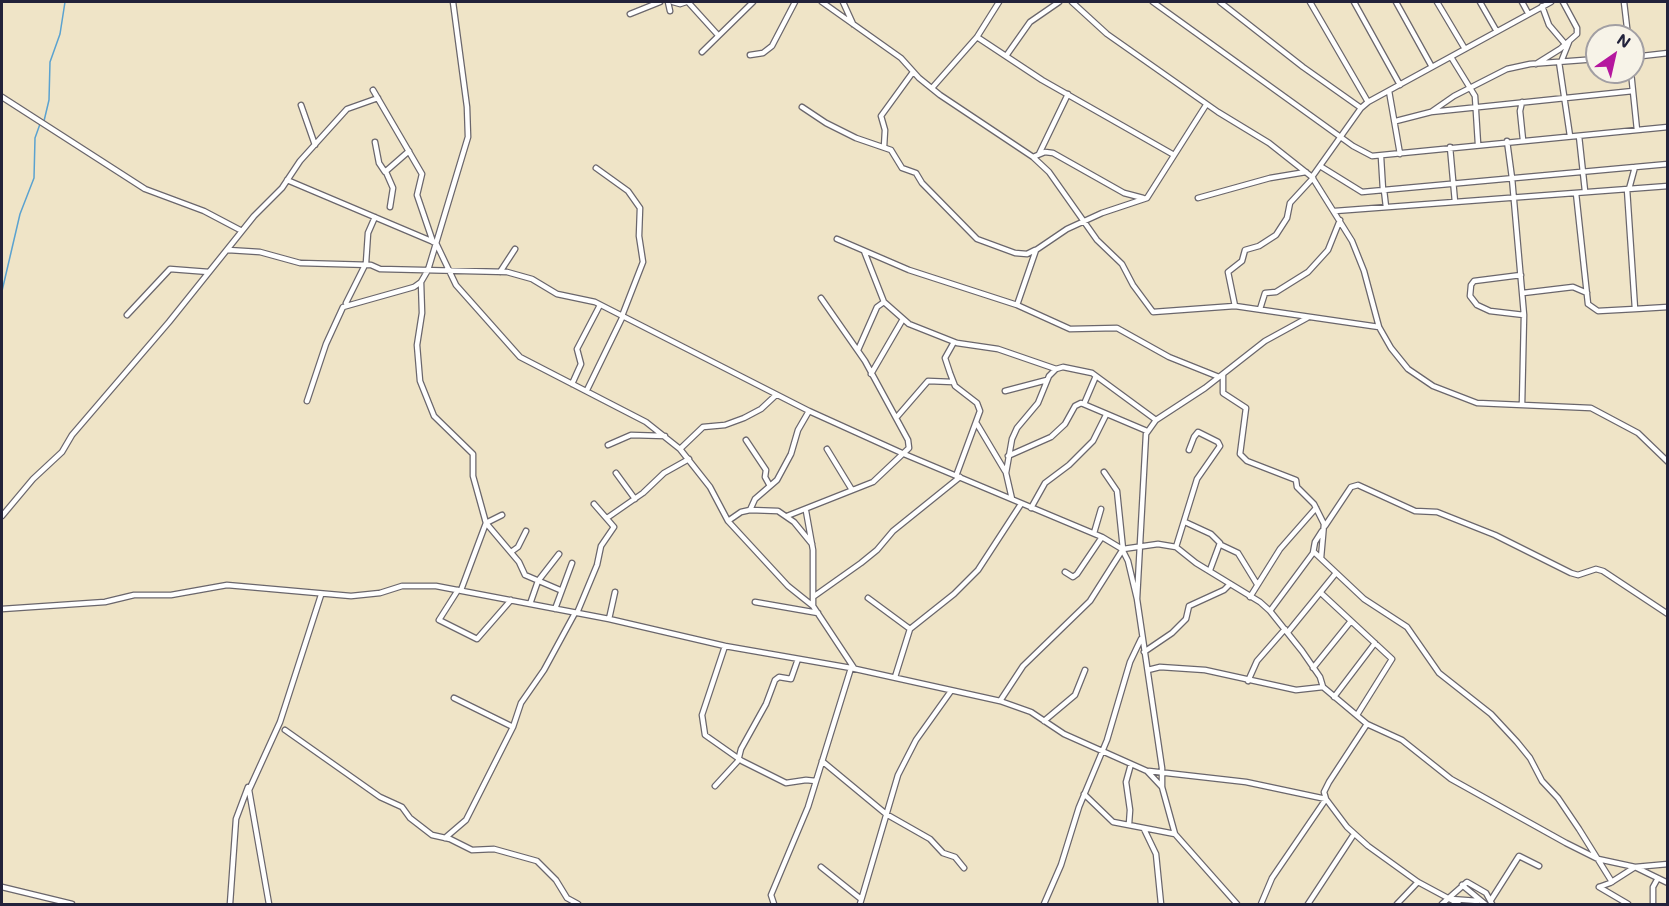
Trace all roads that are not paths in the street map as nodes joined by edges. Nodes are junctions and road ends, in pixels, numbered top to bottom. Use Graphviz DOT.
graph roads {
  1 [pos="453,2"];
  2 [pos="660,2"];
  3 [pos="668,2"];
  4 [pos="674,2"];
  5 [pos="687,2"];
  6 [pos="753,2"];
  7 [pos="795,2"];
  8 [pos="822,2"];
  9 [pos="843,2"];
  10 [pos="999,2"];
  11 [pos="1059,2"];
  12 [pos="1072,2"];
  13 [pos="1153,2"];
  14 [pos="1220,2"];
  15 [pos="1310,2"];
  16 [pos="1354,2"];
  17 [pos="1396,2"];
  18 [pos="1437,2"];
  19 [pos="1480,2"];
  20 [pos="1522,2"];
  21 [pos="1551,2"];
  22 [pos="1563,2"];
  23 [pos="1624,2"];
  24 [pos="1542,6"];
  25 [pos="670,11"];
  26 [pos="1528,13"];
  27 [pos="630,14"];
  28 [pos="1627,24"];
  29 [pos="854,26"];
  30 [pos="1496,30"];
  31 [pos="717,34"];
  32 [pos="977,37"];
  33 [pos="1567,43"];
  34 [pos="1465,49"];
  35 [pos="702,52"];
  36 [pos="1668,53"];
  37 [pos="750,55"];
  38 [pos="1006,56"];
  39 [pos="1645,56"];
  40 [pos="1451,57"];
  41 [pos="1585,60"];
  42 [pos="1560,62"];
  43 [pos="1536,64"];
  44 [pos="1432,67"];
  45 [pos="913,72"];
  46 [pos="1632,84"];
  47 [pos="1400,85"];
  48 [pos="932,88"];
  49 [pos="1470,88"];
  50 [pos="373,90"];
  51 [pos="1389,91"];
  52 [pos="1633,91"];
  53 [pos="1068,94"];
  54 [pos="2,96"];
  55 [pos="378,98"];
  56 [pos="1564,98"];
  57 [pos="1368,102"];
  58 [pos="1522,102"];
  59 [pos="301,105"];
  60 [pos="1206,105"];
  61 [pos="802,106"];
  62 [pos="1361,108"];
  63 [pos="1475,108"];
  64 [pos="1431,112"];
  65 [pos="1396,120"];
  66 [pos="1668,127"];
  67 [pos="1637,129"];
  68 [pos="1570,136"];
  69 [pos="1579,136"];
  70 [pos="1340,137"];
  71 [pos="1523,140"];
  72 [pos="1507,141"];
  73 [pos="375,142"];
  74 [pos="1478,144"];
  75 [pos="315,145"];
  76 [pos="884,147"];
  77 [pos="1450,147"];
  78 [pos="409,151"];
  79 [pos="1039,154"];
  80 [pos="1400,154"];
  81 [pos="1174,155"];
  82 [pos="1033,157"];
  83 [pos="1381,157"];
  84 [pos="1668,164"];
  85 [pos="1320,166"];
  86 [pos="1635,167"];
  87 [pos="596,168"];
  88 [pos="1582,171"];
  89 [pos="386,172"];
  90 [pos="1306,172"];
  91 [pos="1313,178"];
  92 [pos="1512,178"];
  93 [pos="287,180"];
  94 [pos="1454,184"];
  95 [pos="1668,186"];
  96 [pos="1628,189"];
  97 [pos="1383,190"];
  98 [pos="1584,191"];
  99 [pos="1576,193"];
  100 [pos="1513,197"];
  101 [pos="1147,198"];
  102 [pos="1198,198"];
  103 [pos="1455,202"];
  104 [pos="390,207"];
  105 [pos="1386,207"];
  106 [pos="1335,211"];
  107 [pos="375,217"];
  108 [pos="1340,220"];
  109 [pos="1086,222"];
  110 [pos="242,231"];
  111 [pos="837,239"];
  112 [pos="434,242"];
  113 [pos="515,249"];
  114 [pos="228,250"];
  115 [pos="1036,250"];
  116 [pos="864,251"];
  117 [pos="365,265"];
  118 [pos="428,270"];
  119 [pos="449,270"];
  120 [pos="209,272"];
  121 [pos="500,272"];
  122 [pos="1521,275"];
  123 [pos="1585,279"];
  124 [pos="421,282"];
  125 [pos="1573,287"];
  126 [pos="1523,292"];
  127 [pos="1587,293"];
  128 [pos="821,298"];
  129 [pos="884,302"];
  130 [pos="1017,304"];
  131 [pos="345,305"];
  132 [pos="600,305"];
  133 [pos="1235,306"];
  134 [pos="1668,307"];
  135 [pos="1260,309"];
  136 [pos="1635,309"];
  137 [pos="127,315"];
  138 [pos="1524,315"];
  139 [pos="623,316"];
  140 [pos="1307,318"];
  141 [pos="903,319"];
  142 [pos="1380,327"];
  143 [pos="954,342"];
  144 [pos="858,350"];
  145 [pos="1056,369"];
  146 [pos="872,374"];
  147 [pos="1221,375"];
  148 [pos="1096,376"];
  149 [pos="1047,380"];
  150 [pos="953,382"];
  151 [pos="572,384"];
  152 [pos="587,390"];
  153 [pos="1005,391"];
  154 [pos="776,395"];
  155 [pos="307,401"];
  156 [pos="1084,404"];
  157 [pos="1521,405"];
  158 [pos="809,411"];
  159 [pos="1106,415"];
  160 [pos="896,417"];
  161 [pos="1156,420"];
  162 [pos="977,424"];
  163 [pos="1147,431"];
  164 [pos="665,436"];
  165 [pos="746,440"];
  166 [pos="608,445"];
  167 [pos="680,449"];
  168 [pos="826,449"];
  169 [pos="1189,450"];
  170 [pos="904,454"];
  171 [pos="1008,456"];
  172 [pos="689,459"];
  173 [pos="1668,462"];
  174 [pos="1104,472"];
  175 [pos="616,473"];
  176 [pos="1006,473"];
  177 [pos="958,476"];
  178 [pos="770,486"];
  179 [pos="852,490"];
  180 [pos="635,499"];
  181 [pos="1012,499"];
  182 [pos="594,504"];
  183 [pos="1021,504"];
  184 [pos="1031,508"];
  185 [pos="1316,508"];
  186 [pos="1101,509"];
  187 [pos="750,510"];
  188 [pos="806,511"];
  189 [pos="502,515"];
  190 [pos="2,516"];
  191 [pos="788,516"];
  192 [pos="607,518"];
  193 [pos="728,521"];
  194 [pos="1185,522"];
  195 [pos="486,523"];
  196 [pos="1324,528"];
  197 [pos="526,531"];
  198 [pos="1094,533"];
  199 [pos="1102,537"];
  200 [pos="812,544"];
  201 [pos="1221,545"];
  202 [pos="1141,546"];
  203 [pos="1176,547"];
  204 [pos="1123,549"];
  205 [pos="511,552"];
  206 [pos="1314,552"];
  207 [pos="559,554"];
  208 [pos="1321,558"];
  209 [pos="572,562"];
  210 [pos="1210,570"];
  211 [pos="1065,572"];
  212 [pos="1336,573"];
  213 [pos="538,581"];
  214 [pos="1229,585"];
  215 [pos="1257,585"];
  216 [pos="460,590"];
  217 [pos="560,590"];
  218 [pos="615,592"];
  219 [pos="1322,594"];
  220 [pos="321,595"];
  221 [pos="813,597"];
  222 [pos="1250,597"];
  223 [pos="868,598"];
  224 [pos="1137,599"];
  225 [pos="511,600"];
  226 [pos="755,602"];
  227 [pos="530,604"];
  228 [pos="813,606"];
  229 [pos="2,609"];
  230 [pos="555,609"];
  231 [pos="1270,611"];
  232 [pos="576,613"];
  233 [pos="818,613"];
  234 [pos="1668,614"];
  235 [pos="609,619"];
  236 [pos="1351,621"];
  237 [pos="910,629"];
  238 [pos="1286,631"];
  239 [pos="1141,639"];
  240 [pos="1375,643"];
  241 [pos="725,645"];
  242 [pos="1144,652"];
  243 [pos="798,659"];
  244 [pos="853,668"];
  245 [pos="1313,668"];
  246 [pos="1085,670"];
  247 [pos="1148,670"];
  248 [pos="895,677"];
  249 [pos="1248,681"];
  250 [pos="1323,687"];
  251 [pos="951,691"];
  252 [pos="1334,697"];
  253 [pos="454,698"];
  254 [pos="1000,701"];
  255 [pos="1357,715"];
  256 [pos="1044,721"];
  257 [pos="1367,724"];
  258 [pos="513,727"];
  259 [pos="285,730"];
  260 [pos="1103,750"];
  261 [pos="738,759"];
  262 [pos="822,761"];
  263 [pos="1131,764"];
  264 [pos="1147,771"];
  265 [pos="1162,772"];
  266 [pos="816,781"];
  267 [pos="249,785"];
  268 [pos="715,786"];
  269 [pos="1162,787"];
  270 [pos="1084,794"];
  271 [pos="1326,799"];
  272 [pos="886,814"];
  273 [pos="1129,824"];
  274 [pos="1144,829"];
  275 [pos="1175,834"];
  276 [pos="1354,834"];
  277 [pos="445,838"];
  278 [pos="1598,859"];
  279 [pos="1668,864"];
  280 [pos="1539,866"];
  281 [pos="821,867"];
  282 [pos="1635,867"];
  283 [pos="964,868"];
  284 [pos="1658,878"];
  285 [pos="1418,882"];
  286 [pos="1612,882"];
  287 [pos="1668,883"];
  288 [pos="1462,885"];
  289 [pos="2,887"];
  290 [pos="1450,898"];
  291 [pos="860,902"];
  292 [pos="1492,902"];
  293 [pos="1483,903"];
  294 [pos="72,904"];
  295 [pos="230,904"];
  296 [pos="269,904"];
  297 [pos="578,904"];
  298 [pos="774,904"];
  299 [pos="1044,904"];
  300 [pos="1161,904"];
  301 [pos="1237,904"];
  302 [pos="1261,904"];
  303 [pos="1308,904"];
  304 [pos="1397,904"];
  305 [pos="1442,904"];
  306 [pos="1460,904"];
  307 [pos="1628,904"];
  308 [pos="1653,904"];
  1 -- 112 [label="street"];
  2 -- 27 [label="street"];
  3 -- 25 [label="street"];
  4 -- 5 [label="street"];
  5 -- 31 [label="street"];
  6 -- 31 [label="street"];
  7 -- 37 [label="street"];
  8 -- 29 [label="street"];
  9 -- 29 [label="street"];
  10 -- 32 [label="street"];
  11 -- 38 [label="street"];
  12 -- 60 [label="street"];
  13 -- 70 [label="street"];
  14 -- 62 [label="street"];
  15 -- 57 [label="street"];
  16 -- 47 [label="street"];
  17 -- 44 [label="street"];
  18 -- 34 [label="street"];
  19 -- 30 [label="street"];
  20 -- 26 [label="street"];
  21 -- 24 [label="street"];
  22 -- 33 [label="street"];
  23 -- 28 [label="street"];
  24 -- 26 [label="street"];
  24 -- 33 [label="street"];
  26 -- 30 [label="street"];
  29 -- 45 [label="street"];
  30 -- 34 [label="street"];
  31 -- 35 [label="street"];
  32 -- 38 [label="street"];
  32 -- 48 [label="street"];
  33 -- 42 [label="street"];
  33 -- 43 [label="street"];
  34 -- 40 [label="street"];
  36 -- 39 [label="street"];
  38 -- 53 [label="street"];
  40 -- 44 [label="street"];
  40 -- 49 [label="street"];
  41 -- 42 [label="street"];
  42 -- 43 [label="street"];
  42 -- 56 [label="street"];
  43 -- 49 [label="street"];
  44 -- 47 [label="street"];
  45 -- 48 [label="street"];
  45 -- 76 [label="street"];
  46 -- 52 [label="street"];
  47 -- 51 [label="street"];
  48 -- 82 [label="street"];
  49 -- 63 [label="street"];
  49 -- 64 [label="street"];
  50 -- 55 [label="street"];
  51 -- 57 [label="street"];
  51 -- 65 [label="street"];
  52 -- 56 [label="street"];
  52 -- 67 [label="street"];
  53 -- 79 [label="street"];
  53 -- 81 [label="street"];
  54 -- 110 [label="street"];
  55 -- 75 [label="street"];
  55 -- 78 [label="street"];
  56 -- 58 [label="street"];
  56 -- 68 [label="street"];
  57 -- 62 [label="street"];
  58 -- 63 [label="street"];
  58 -- 71 [label="street"];
  59 -- 75 [label="street"];
  60 -- 81 [label="street"];
  60 -- 90 [label="street"];
  61 -- 76 [label="street"];
  62 -- 70 [label="street"];
  63 -- 64 [label="street"];
  63 -- 74 [label="street"];
  64 -- 65 [label="street"];
  65 -- 80 [label="street"];
  66 -- 67 [label="street"];
  67 -- 69 [label="street"];
  68 -- 69 [label="street"];
  68 -- 71 [label="street"];
  69 -- 88 [label="street"];
  70 -- 83 [label="street"];
  70 -- 85 [label="street"];
  71 -- 72 [label="street"];
  72 -- 74 [label="street"];
  72 -- 92 [label="street"];
  73 -- 89 [label="street"];
  74 -- 77 [label="street"];
  75 -- 93 [label="street"];
  76 -- 115 [label="street"];
  77 -- 80 [label="street"];
  77 -- 94 [label="street"];
  78 -- 89 [label="street"];
  78 -- 112 [label="street"];
  79 -- 82 [label="street"];
  79 -- 101 [label="street"];
  80 -- 83 [label="street"];
  81 -- 101 [label="street"];
  82 -- 109 [label="street"];
  83 -- 97 [label="street"];
  84 -- 86 [label="street"];
  85 -- 91 [label="street"];
  85 -- 97 [label="street"];
  86 -- 88 [label="street"];
  86 -- 96 [label="street"];
  87 -- 139 [label="street"];
  88 -- 92 [label="street"];
  88 -- 98 [label="street"];
  89 -- 104 [label="street"];
  90 -- 91 [label="street"];
  90 -- 102 [label="street"];
  91 -- 106 [label="street"];
  91 -- 133 [label="street"];
  92 -- 94 [label="street"];
  92 -- 100 [label="street"];
  93 -- 107 [label="street"];
  93 -- 110 [label="street"];
  94 -- 97 [label="street"];
  94 -- 103 [label="street"];
  95 -- 96 [label="street"];
  96 -- 98 [label="street"];
  96 -- 136 [label="street"];
  97 -- 105 [label="street"];
  98 -- 99 [label="street"];
  99 -- 100 [label="street"];
  99 -- 123 [label="street"];
  100 -- 103 [label="street"];
  100 -- 122 [label="street"];
  101 -- 109 [label="street"];
  103 -- 105 [label="street"];
  105 -- 106 [label="street"];
  106 -- 108 [label="street"];
  107 -- 112 [label="street"];
  107 -- 117 [label="street"];
  108 -- 135 [label="street"];
  108 -- 142 [label="street"];
  109 -- 115 [label="street"];
  109 -- 133 [label="street"];
  110 -- 114 [label="street"];
  111 -- 116 [label="street"];
  112 -- 118 [label="street"];
  112 -- 119 [label="street"];
  113 -- 121 [label="street"];
  114 -- 117 [label="street"];
  114 -- 120 [label="street"];
  115 -- 130 [label="street"];
  116 -- 129 [label="street"];
  116 -- 130 [label="street"];
  117 -- 118 [label="street"];
  117 -- 131 [label="street"];
  118 -- 119 [label="street"];
  118 -- 124 [label="street"];
  119 -- 121 [label="street"];
  119 -- 151 [label="street"];
  120 -- 137 [label="street"];
  120 -- 190 [label="street"];
  121 -- 132 [label="street"];
  122 -- 126 [label="street"];
  122 -- 138 [label="street"];
  123 -- 125 [label="street"];
  123 -- 127 [label="street"];
  124 -- 131 [label="street"];
  124 -- 195 [label="street"];
  125 -- 126 [label="street"];
  125 -- 127 [label="street"];
  126 -- 138 [label="street"];
  127 -- 136 [label="street"];
  128 -- 144 [label="street"];
  129 -- 141 [label="street"];
  129 -- 144 [label="street"];
  130 -- 147 [label="street"];
  131 -- 155 [label="street"];
  132 -- 139 [label="street"];
  132 -- 151 [label="street"];
  133 -- 135 [label="street"];
  134 -- 136 [label="street"];
  135 -- 140 [label="street"];
  138 -- 157 [label="street"];
  139 -- 152 [label="street"];
  139 -- 154 [label="street"];
  140 -- 142 [label="street"];
  140 -- 147 [label="street"];
  141 -- 143 [label="street"];
  141 -- 146 [label="street"];
  142 -- 157 [label="street"];
  143 -- 145 [label="street"];
  143 -- 150 [label="street"];
  144 -- 146 [label="street"];
  145 -- 148 [label="street"];
  145 -- 149 [label="street"];
  146 -- 160 [label="street"];
  147 -- 161 [label="street"];
  147 -- 185 [label="street"];
  148 -- 156 [label="street"];
  148 -- 161 [label="street"];
  149 -- 153 [label="street"];
  149 -- 171 [label="street"];
  150 -- 160 [label="street"];
  150 -- 162 [label="street"];
  151 -- 152 [label="street"];
  152 -- 164 [label="street"];
  154 -- 158 [label="street"];
  154 -- 167 [label="street"];
  156 -- 159 [label="street"];
  156 -- 171 [label="street"];
  157 -- 173 [label="street"];
  158 -- 170 [label="street"];
  158 -- 178 [label="street"];
  159 -- 163 [label="street"];
  159 -- 184 [label="street"];
  160 -- 170 [label="street"];
  161 -- 163 [label="street"];
  162 -- 176 [label="street"];
  162 -- 177 [label="street"];
  163 -- 202 [label="street"];
  164 -- 166 [label="street"];
  164 -- 167 [label="street"];
  165 -- 178 [label="street"];
  167 -- 172 [label="street"];
  168 -- 179 [label="street"];
  169 -- 194 [label="street"];
  170 -- 177 [label="street"];
  170 -- 179 [label="street"];
  171 -- 176 [label="street"];
  172 -- 180 [label="street"];
  172 -- 193 [label="street"];
  174 -- 204 [label="street"];
  175 -- 180 [label="street"];
  176 -- 181 [label="street"];
  177 -- 181 [label="street"];
  177 -- 221 [label="street"];
  178 -- 187 [label="street"];
  179 -- 188 [label="street"];
  180 -- 192 [label="street"];
  181 -- 183 [label="street"];
  182 -- 192 [label="street"];
  183 -- 184 [label="street"];
  183 -- 237 [label="street"];
  184 -- 198 [label="street"];
  185 -- 196 [label="street"];
  185 -- 215 [label="street"];
  186 -- 198 [label="street"];
  187 -- 191 [label="street"];
  187 -- 193 [label="street"];
  188 -- 191 [label="street"];
  188 -- 200 [label="street"];
  189 -- 195 [label="street"];
  191 -- 200 [label="street"];
  192 -- 232 [label="street"];
  193 -- 228 [label="street"];
  194 -- 201 [label="street"];
  194 -- 203 [label="street"];
  195 -- 205 [label="street"];
  195 -- 216 [label="street"];
  196 -- 206 [label="street"];
  196 -- 208 [label="street"];
  196 -- 234 [label="street"];
  197 -- 205 [label="street"];
  198 -- 199 [label="street"];
  199 -- 204 [label="street"];
  199 -- 211 [label="street"];
  200 -- 221 [label="street"];
  201 -- 210 [label="street"];
  201 -- 215 [label="street"];
  202 -- 203 [label="street"];
  202 -- 204 [label="street"];
  202 -- 224 [label="street"];
  203 -- 210 [label="street"];
  204 -- 224 [label="street"];
  204 -- 254 [label="street"];
  205 -- 213 [label="street"];
  206 -- 208 [label="street"];
  206 -- 231 [label="street"];
  207 -- 213 [label="street"];
  208 -- 212 [label="street"];
  209 -- 217 [label="street"];
  210 -- 214 [label="street"];
  212 -- 219 [label="street"];
  212 -- 278 [label="street"];
  213 -- 217 [label="street"];
  213 -- 227 [label="street"];
  214 -- 222 [label="street"];
  214 -- 242 [label="street"];
  215 -- 222 [label="street"];
  216 -- 220 [label="street"];
  216 -- 225 [label="street"];
  216 -- 225 [label="street"];
  217 -- 230 [label="street"];
  218 -- 235 [label="street"];
  219 -- 236 [label="street"];
  219 -- 238 [label="street"];
  220 -- 229 [label="street"];
  220 -- 267 [label="street"];
  221 -- 228 [label="street"];
  222 -- 231 [label="street"];
  223 -- 237 [label="street"];
  224 -- 239 [label="street"];
  225 -- 227 [label="street"];
  226 -- 233 [label="street"];
  227 -- 230 [label="street"];
  228 -- 233 [label="street"];
  230 -- 232 [label="street"];
  231 -- 238 [label="street"];
  232 -- 235 [label="street"];
  232 -- 258 [label="street"];
  233 -- 244 [label="street"];
  235 -- 241 [label="street"];
  236 -- 240 [label="street"];
  236 -- 245 [label="street"];
  237 -- 248 [label="street"];
  238 -- 245 [label="street"];
  238 -- 249 [label="street"];
  239 -- 242 [label="street"];
  239 -- 260 [label="street"];
  240 -- 252 [label="street"];
  240 -- 255 [label="street"];
  241 -- 243 [label="street"];
  241 -- 261 [label="street"];
  242 -- 247 [label="street"];
  243 -- 244 [label="street"];
  243 -- 261 [label="street"];
  244 -- 248 [label="street"];
  244 -- 262 [label="street"];
  245 -- 250 [label="street"];
  246 -- 256 [label="street"];
  247 -- 249 [label="street"];
  247 -- 265 [label="street"];
  248 -- 251 [label="street"];
  249 -- 250 [label="street"];
  250 -- 252 [label="street"];
  251 -- 254 [label="street"];
  251 -- 272 [label="street"];
  252 -- 255 [label="street"];
  253 -- 258 [label="street"];
  254 -- 256 [label="street"];
  255 -- 257 [label="street"];
  256 -- 260 [label="street"];
  257 -- 271 [label="street"];
  257 -- 278 [label="street"];
  258 -- 277 [label="street"];
  259 -- 277 [label="street"];
  260 -- 263 [label="street"];
  260 -- 270 [label="street"];
  261 -- 266 [label="street"];
  261 -- 268 [label="street"];
  262 -- 266 [label="street"];
  262 -- 272 [label="street"];
  263 -- 264 [label="street"];
  263 -- 273 [label="street"];
  264 -- 265 [label="street"];
  264 -- 269 [label="street"];
  265 -- 269 [label="street"];
  265 -- 271 [label="street"];
  266 -- 298 [label="street"];
  267 -- 295 [label="street"];
  267 -- 296 [label="street"];
  269 -- 275 [label="street"];
  270 -- 273 [label="street"];
  270 -- 299 [label="street"];
  271 -- 276 [label="street"];
  271 -- 302 [label="street"];
  272 -- 283 [label="street"];
  272 -- 291 [label="street"];
  273 -- 274 [label="street"];
  274 -- 275 [label="street"];
  274 -- 300 [label="street"];
  275 -- 301 [label="street"];
  276 -- 285 [label="street"];
  276 -- 303 [label="street"];
  277 -- 297 [label="street"];
  278 -- 282 [label="street"];
  278 -- 286 [label="street"];
  279 -- 282 [label="street"];
  280 -- 292 [label="street"];
  281 -- 291 [label="street"];
  282 -- 284 [label="street"];
  282 -- 286 [label="street"];
  284 -- 287 [label="street"];
  284 -- 308 [label="street"];
  285 -- 290 [label="street"];
  285 -- 304 [label="street"];
  286 -- 307 [label="street"];
  288 -- 290 [label="street"];
  288 -- 292 [label="street"];
  288 -- 293 [label="street"];
  289 -- 294 [label="street"];
  290 -- 293 [label="street"];
  290 -- 305 [label="street"];
  290 -- 306 [label="street"];
}
